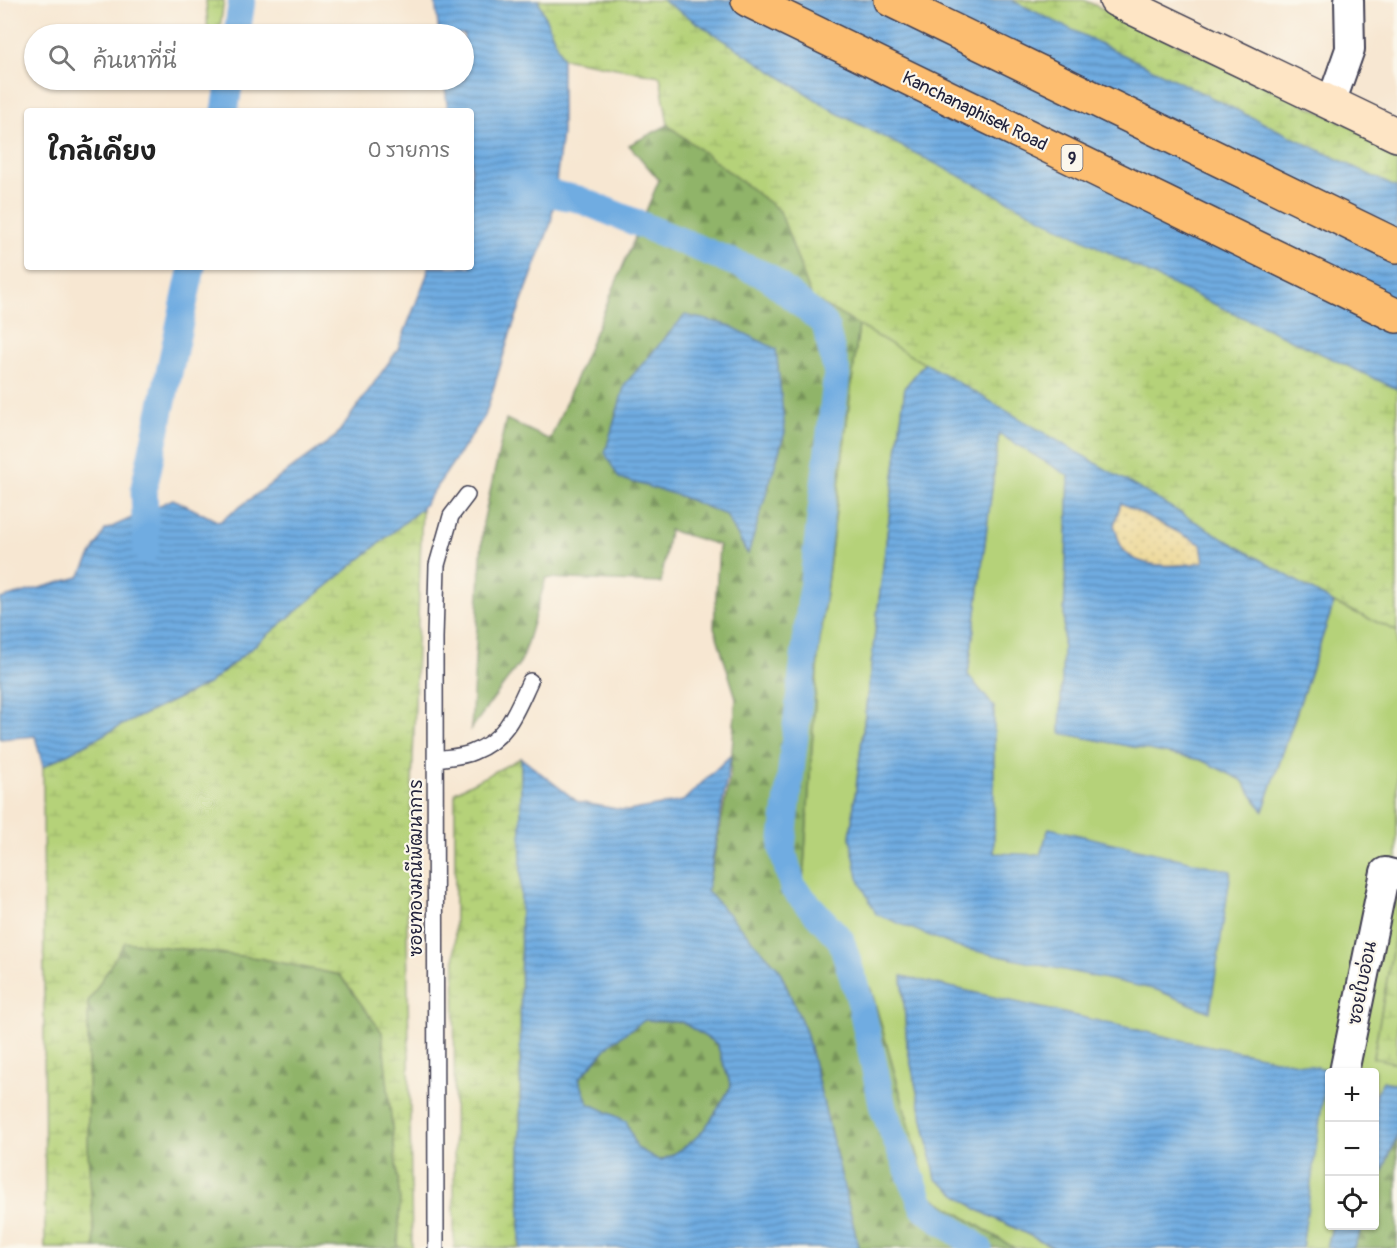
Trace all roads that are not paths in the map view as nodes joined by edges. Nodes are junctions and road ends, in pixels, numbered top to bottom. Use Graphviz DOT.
graph roads {
  1 [pos="748,0"];
  2 [pos="891,0"];
  3 [pos="1116,0"];
  4 [pos="1354,3"];
  5 [pos="1331,103"];
  6 [pos="1397,135"];
  7 [pos="1397,246"];
  8 [pos="1397,316"];
  9 [pos="467,495"];
  10 [pos="530,681"];
  11 [pos="436,759"];
  12 [pos="1397,875"];
  13 [pos="1345,1068"];
  14 [pos="436,1248"];
  1 -- 8 [label="highway, Kanchanaphisek Road / 9"];
  2 -- 7 [label="highway"];
  3 -- 5 [label="main road"];
  4 -- 5 [label="street"];
  5 -- 6 [label="main road"];
  9 -- 11 [label="lane, ซอยทองมณีพัฒนาการ"];
  10 -- 11 [label="lane"];
  11 -- 14 [label="lane, ซอยทองมณีพัฒนาการ"];
  12 -- 13 [label="street, ซอยใบอ่อน"];
}
